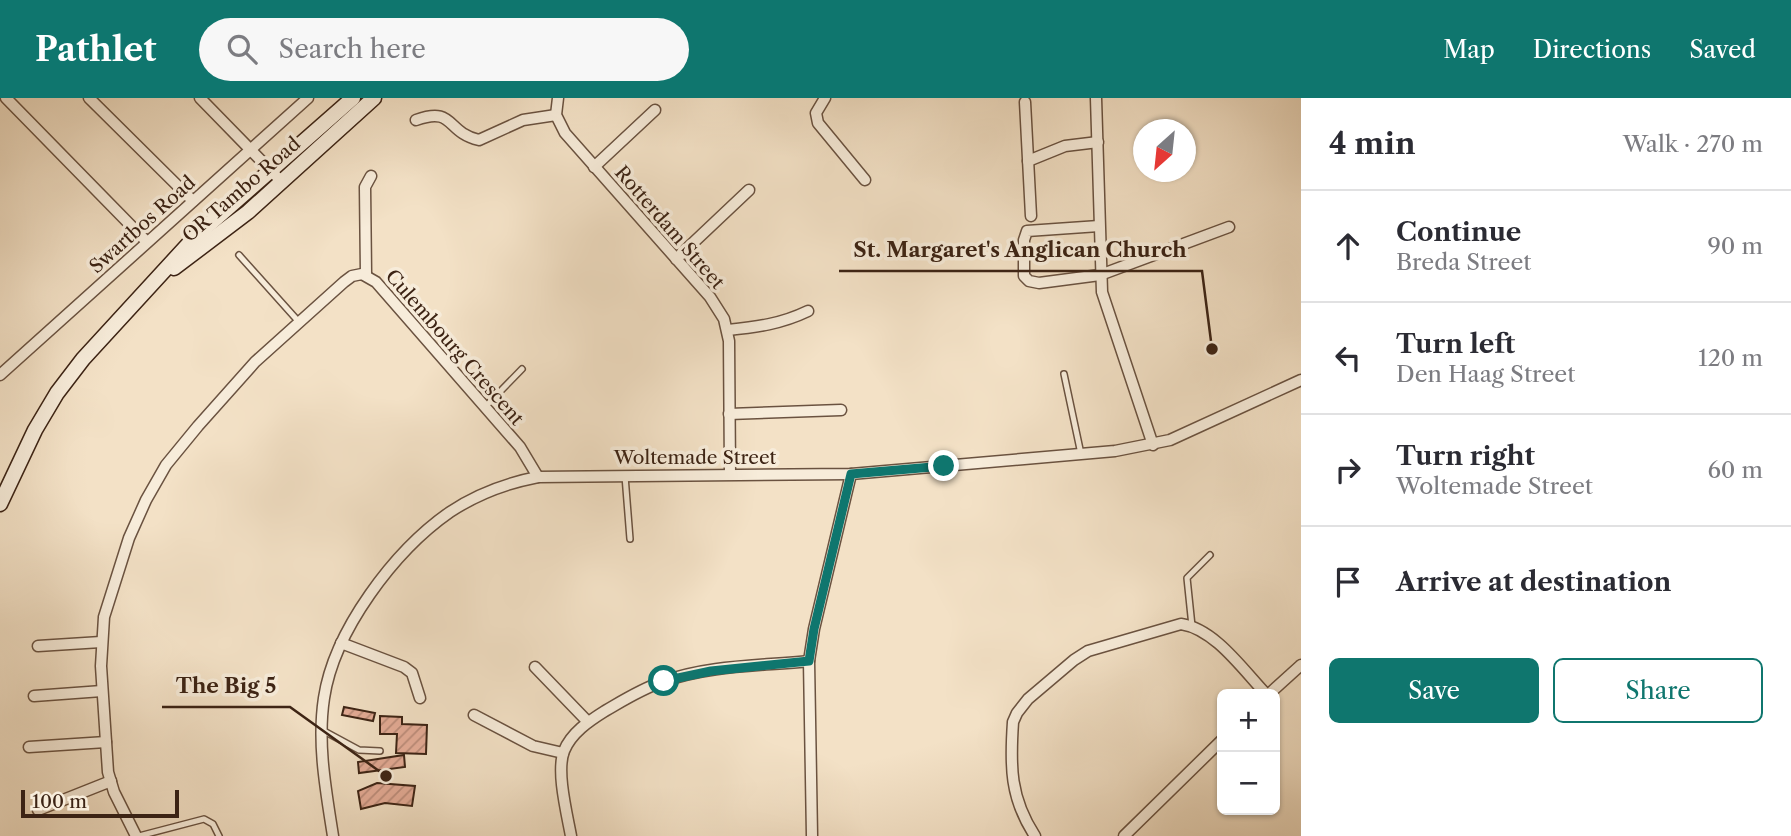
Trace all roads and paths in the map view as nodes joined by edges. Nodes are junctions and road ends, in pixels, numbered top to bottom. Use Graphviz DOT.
graph roads {
  1 [pos="6,98"];
  2 [pos="89,98"];
  3 [pos="200,98"];
  4 [pos="308,98"];
  5 [pos="353,98"];
  6 [pos="374,98"];
  7 [pos="558,98"];
  8 [pos="825,98"];
  9 [pos="1096,98"];
  10 [pos="1025,102"];
  11 [pos="655,110"];
  12 [pos="556,115"];
  13 [pos="416,120"];
  14 [pos="1098,142"];
  15 [pos="251,150"];
  16 [pos="1028,161"];
  17 [pos="594,167"];
  18 [pos="271,170"];
  19 [pos="371,176"];
  20 [pos="865,180"];
  21 [pos="281,181"];
  22 [pos="749,190"];
  23 [pos="193,201"];
  24 [pos="1031,216"];
  25 [pos="1099,226"];
  26 [pos="1229,226"];
  27 [pos="147,242"];
  28 [pos="239,255"];
  29 [pos="676,259"];
  30 [pos="366,274"];
  31 [pos="1100,275"];
  32 [pos="161,277"];
  33 [pos="808,311"];
  34 [pos="299,322"];
  35 [pos="728,330"];
  36 [pos="522,369"];
  37 [pos="1064,374"];
  38 [pos="0,375"];
  39 [pos="1301,380"];
  40 [pos="485,407"];
  41 [pos="841,410"];
  42 [pos="729,414"];
  43 [pos="1153,445"];
  44 [pos="1081,454"];
  45 [pos="730,474"];
  46 [pos="851,474"];
  47 [pos="625,475"];
  48 [pos="538,477"];
  49 [pos="0,503"];
  50 [pos="630,539"];
  51 [pos="1210,555"];
  52 [pos="1192,626"];
  53 [pos="101,642"];
  54 [pos="341,643"];
  55 [pos="37,646"];
  56 [pos="809,661"];
  57 [pos="1301,665"];
  58 [pos="535,667"];
  59 [pos="1263,689"];
  60 [pos="1274,689"];
  61 [pos="102,691"];
  62 [pos="34,696"];
  63 [pos="420,698"];
  64 [pos="474,715"];
  65 [pos="589,722"];
  66 [pos="322,730"];
  67 [pos="106,742"];
  68 [pos="1217,745"];
  69 [pos="29,747"];
  70 [pos="380,751"];
  71 [pos="563,753"];
  72 [pos="111,781"];
  73 [pos="38,810"];
  74 [pos="808,835"];
  75 [pos="137,836"];
  76 [pos="219,836"];
  77 [pos="333,836"];
  78 [pos="570,836"];
  79 [pos="1035,836"];
  80 [pos="1124,836"];
  1 -- 27 [label="street"];
  2 -- 23 [label="street"];
  3 -- 15 [label="street"];
  4 -- 15 [label="street, Swartbos Road"];
  5 -- 18 [label="main road, OR Tambo Road"];
  6 -- 21 [label="main road, OR Tambo Road"];
  7 -- 12 [label="street"];
  8 -- 20 [label="street"];
  9 -- 14 [label="street"];
  10 -- 16 [label="street"];
  11 -- 17 [label="street"];
  12 -- 13 [label="street"];
  12 -- 17 [label="street, Rotterdam Street"];
  14 -- 16 [label="street"];
  14 -- 25 [label="street"];
  15 -- 18 [label="street"];
  15 -- 23 [label="street, Swartbos Road"];
  16 -- 24 [label="street"];
  17 -- 29 [label="street, Rotterdam Street"];
  18 -- 21 [label="street"];
  18 -- 32 [label="main road, OR Tambo Road"];
  19 -- 30 [label="street"];
  21 -- 32 [label="main road, OR Tambo Road"];
  22 -- 29 [label="street"];
  23 -- 27 [label="street, Swartbos Road"];
  25 -- 31 [label="street"];
  25 -- 31 [label="street"];
  26 -- 31 [label="street"];
  27 -- 38 [label="street, Swartbos Road"];
  28 -- 34 [label="lane"];
  29 -- 35 [label="street, Rotterdam Street"];
  30 -- 34 [label="street, Culembourg Crescent"];
  30 -- 40 [label="street, Culembourg Crescent"];
  31 -- 43 [label="street"];
  32 -- 49 [label="main road, OR Tambo Road"];
  33 -- 35 [label="street"];
  34 -- 53 [label="street, Culembourg Crescent"];
  35 -- 42 [label="street, Rotterdam Street"];
  36 -- 40 [label="lane"];
  37 -- 44 [label="lane"];
  39 -- 43 [label="street, Woltemade Street"];
  40 -- 48 [label="street, Culembourg Crescent"];
  41 -- 42 [label="street"];
  42 -- 45 [label="street, Rotterdam Street"];
  43 -- 44 [label="street, Woltemade Street"];
  44 -- 46 [label="street, Woltemade Street"];
  45 -- 46 [label="street, Woltemade Street"];
  45 -- 47 [label="street, Woltemade Street"];
  46 -- 56 [label="street"];
  47 -- 48 [label="street, Woltemade Street"];
  47 -- 50 [label="lane"];
  48 -- 54 [label="street, Woltemade Street"];
  51 -- 52 [label="lane"];
  52 -- 59 [label="street"];
  52 -- 79 [label="street"];
  53 -- 55 [label="street"];
  53 -- 61 [label="street, Culembourg Crescent"];
  54 -- 63 [label="street"];
  54 -- 66 [label="street, Woltemade Street"];
  56 -- 65 [label="street"];
  56 -- 74 [label="street"];
  57 -- 60 [label="street"];
  58 -- 65 [label="street"];
  61 -- 62 [label="street"];
  61 -- 67 [label="street, Culembourg Crescent"];
  64 -- 71 [label="street"];
  65 -- 71 [label="street"];
  66 -- 70 [label="lane"];
  66 -- 77 [label="street, Woltemade Street"];
  67 -- 69 [label="street"];
  67 -- 72 [label="street, Culembourg Crescent"];
  68 -- 80 [label="street"];
  71 -- 78 [label="street"];
  72 -- 73 [label="street"];
  72 -- 75 [label="street, Culembourg Crescent"];
  75 -- 76 [label="lane"];
}
